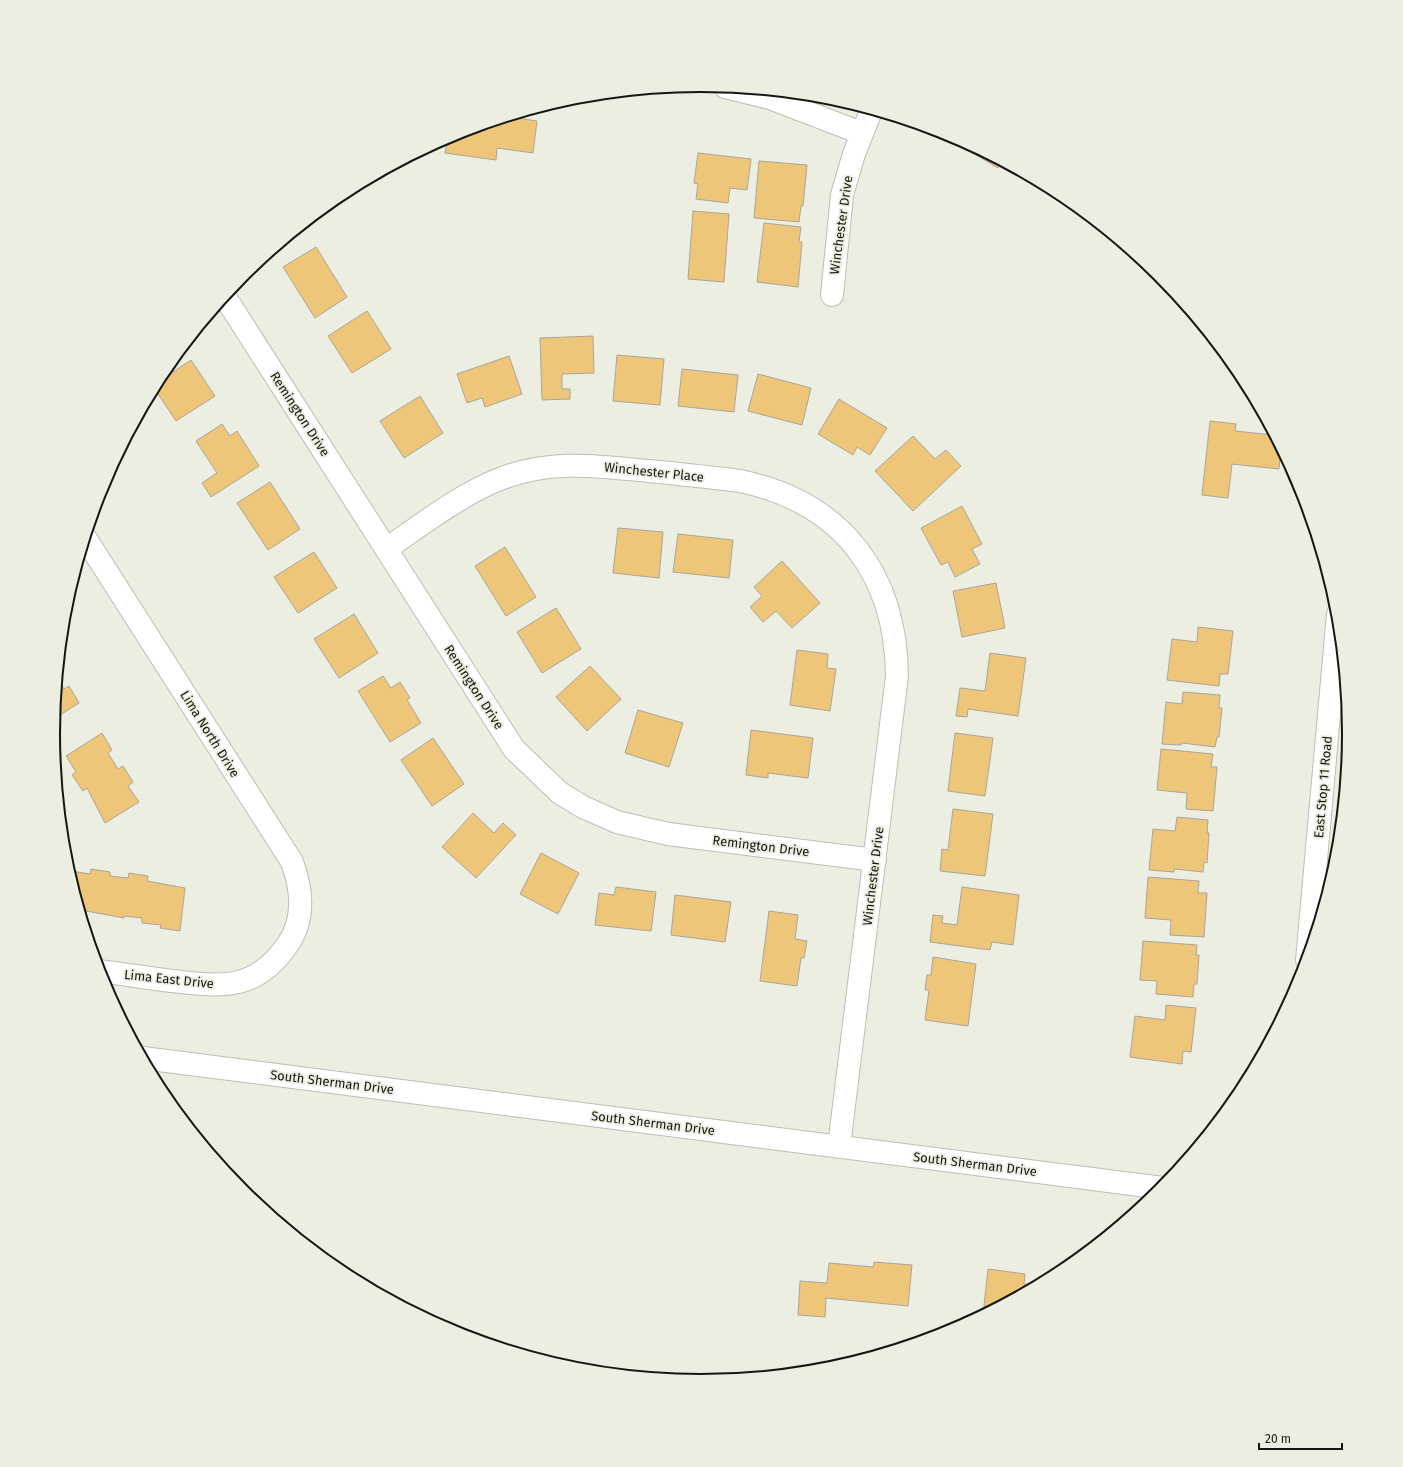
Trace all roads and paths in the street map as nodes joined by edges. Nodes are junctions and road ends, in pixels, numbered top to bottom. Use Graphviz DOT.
graph roads {
  1 [pos="754,94"];
  2 [pos="869,114"];
  3 [pos="861,133"];
  4 [pos="832,295"];
  5 [pos="228,302"];
  6 [pos="89,543"];
  7 [pos="386,548"];
  8 [pos="888,607"];
  9 [pos="1336,637"];
  10 [pos="875,860"];
  11 [pos="292,938"];
  12 [pos="1309,941"];
  13 [pos="106,972"];
  14 [pos="149,1059"];
  15 [pos="839,1146"];
  16 [pos="1155,1187"];
  1 -- 3 [label="street"];
  2 -- 3 [label="street, Winchester Drive"];
  3 -- 4 [label="street, Winchester Drive"];
  5 -- 7 [label="street, Remington Drive"];
  6 -- 11 [label="street, Lima North Drive"];
  7 -- 8 [label="street, Winchester Place"];
  7 -- 10 [label="street, Remington Drive"];
  8 -- 10 [label="street, Winchester Drive"];
  9 -- 12 [label="street, East Stop 11 Road"];
  10 -- 15 [label="street, Winchester Drive"];
  11 -- 13 [label="street, Lima East Drive"];
  14 -- 15 [label="street, South Sherman Drive"];
  15 -- 16 [label="street, South Sherman Drive"];
}
